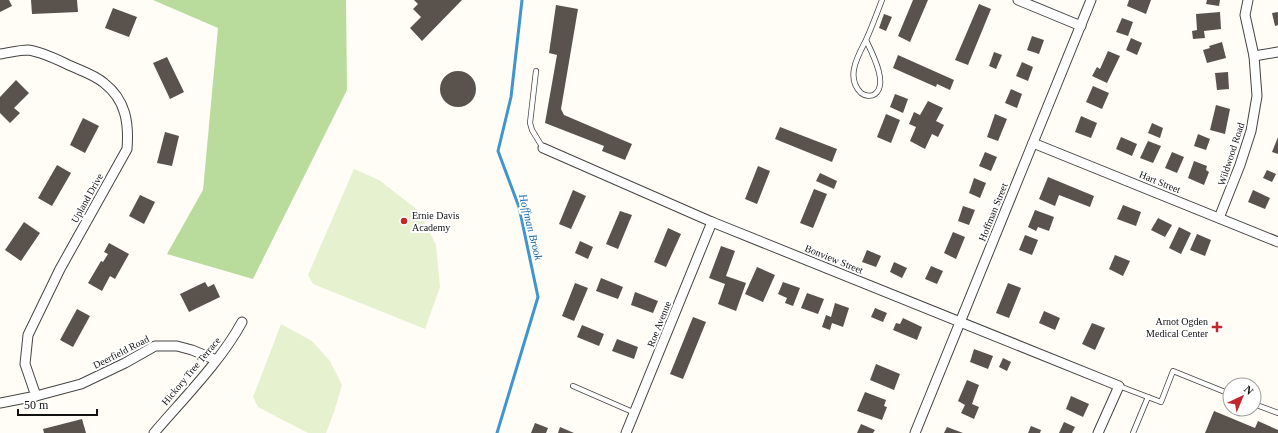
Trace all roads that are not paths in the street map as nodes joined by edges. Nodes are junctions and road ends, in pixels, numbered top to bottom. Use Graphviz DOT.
graph roads {
  1 [pos="882,0"];
  2 [pos="1018,0"];
  3 [pos="1091,0"];
  4 [pos="1248,0"];
  5 [pos="1081,26"];
  6 [pos="866,40"];
  7 [pos="1278,52"];
  8 [pos="0,54"];
  9 [pos="1254,56"];
  10 [pos="536,72"];
  11 [pos="1033,143"];
  12 [pos="543,148"];
  13 [pos="1219,218"];
  14 [pos="712,222"];
  15 [pos="1278,242"];
  16 [pos="242,322"];
  17 [pos="960,322"];
  18 [pos="216,360"];
  19 [pos="573,386"];
  20 [pos="1119,386"];
  21 [pos="1222,391"];
  22 [pos="36,396"];
  23 [pos="1148,397"];
  24 [pos="0,403"];
  25 [pos="1262,407"];
  26 [pos="635,413"];
  27 [pos="1278,413"];
  28 [pos="154,433"];
  29 [pos="626,433"];
  30 [pos="915,433"];
  31 [pos="1098,433"];
  32 [pos="1133,433"];
  1 -- 6 [label="lane"];
  2 -- 5 [label="street"];
  3 -- 5 [label="street, Hoffman Street"];
  4 -- 9 [label="street, Wildwood Road"];
  5 -- 11 [label="street, Hoffman Street"];
  6 -- 6 [label="lane"];
  7 -- 9 [label="street"];
  8 -- 22 [label="street, Upland Drive"];
  9 -- 13 [label="street, Wildwood Road"];
  10 -- 12 [label="lane"];
  11 -- 13 [label="street, Hart Street"];
  11 -- 17 [label="street, Hoffman Street"];
  12 -- 14 [label="street, Bonview Street"];
  13 -- 15 [label="street, Hart Street"];
  14 -- 17 [label="street, Bonview Street"];
  14 -- 26 [label="street, Roe Avenue"];
  16 -- 18 [label="street, Hickory Tree Terrace"];
  17 -- 20 [label="street, Bonview Street"];
  17 -- 30 [label="street, Hoffman Street"];
  18 -- 22 [label="street, Deerfield Road"];
  18 -- 28 [label="street, Hickory Tree Terrace"];
  19 -- 26 [label="lane"];
  20 -- 23 [label="lane"];
  20 -- 31 [label="street"];
  21 -- 23 [label="lane"];
  22 -- 24 [label="street"];
  23 -- 32 [label="lane"];
  25 -- 27 [label="lane"];
  26 -- 29 [label="street, Roe Avenue"];
}
